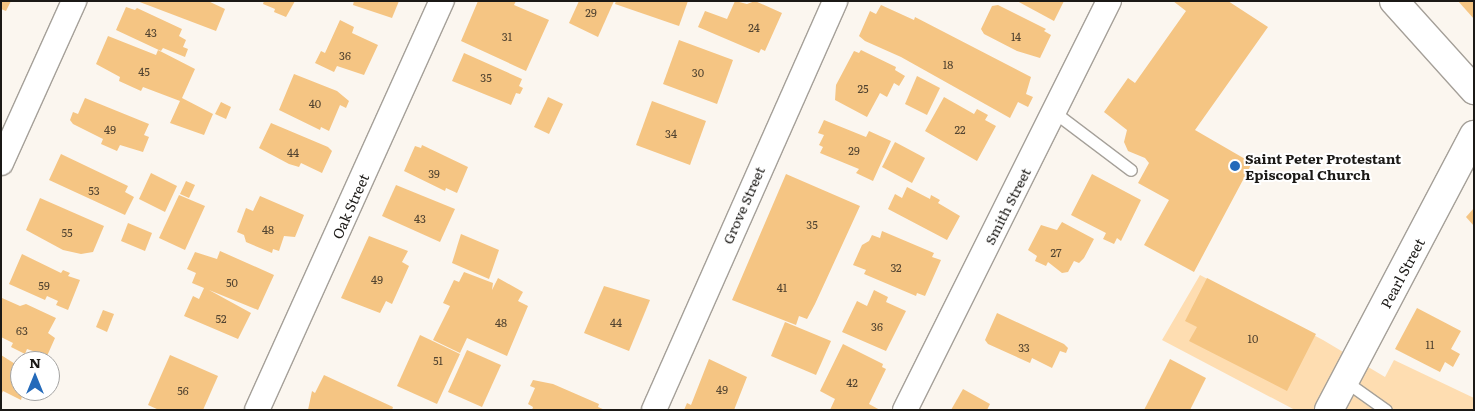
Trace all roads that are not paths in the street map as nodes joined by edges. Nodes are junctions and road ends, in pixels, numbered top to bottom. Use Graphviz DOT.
graph roads {
  1 [pos="74,1"];
  2 [pos="442,1"];
  3 [pos="835,1"];
  4 [pos="1109,1"];
  5 [pos="1394,1"];
  6 [pos="1474,90"];
  7 [pos="1054,112"];
  8 [pos="1474,135"];
  9 [pos="1,162"];
  10 [pos="1131,170"];
  11 [pos="1344,381"];
  12 [pos="257,410"];
  13 [pos="654,410"];
  14 [pos="905,410"];
  15 [pos="1329,410"];
  16 [pos="1386,410"];
  1 -- 9 [label="street"];
  2 -- 12 [label="street, Oak Street"];
  3 -- 13 [label="street, Grove Street"];
  4 -- 7 [label="street, Smith Street"];
  5 -- 6 [label="street"];
  7 -- 10 [label="lane"];
  7 -- 14 [label="street, Smith Street"];
  8 -- 11 [label="street, Pearl Street"];
  11 -- 15 [label="street, Pearl Street"];
  11 -- 16 [label="lane"];
}
